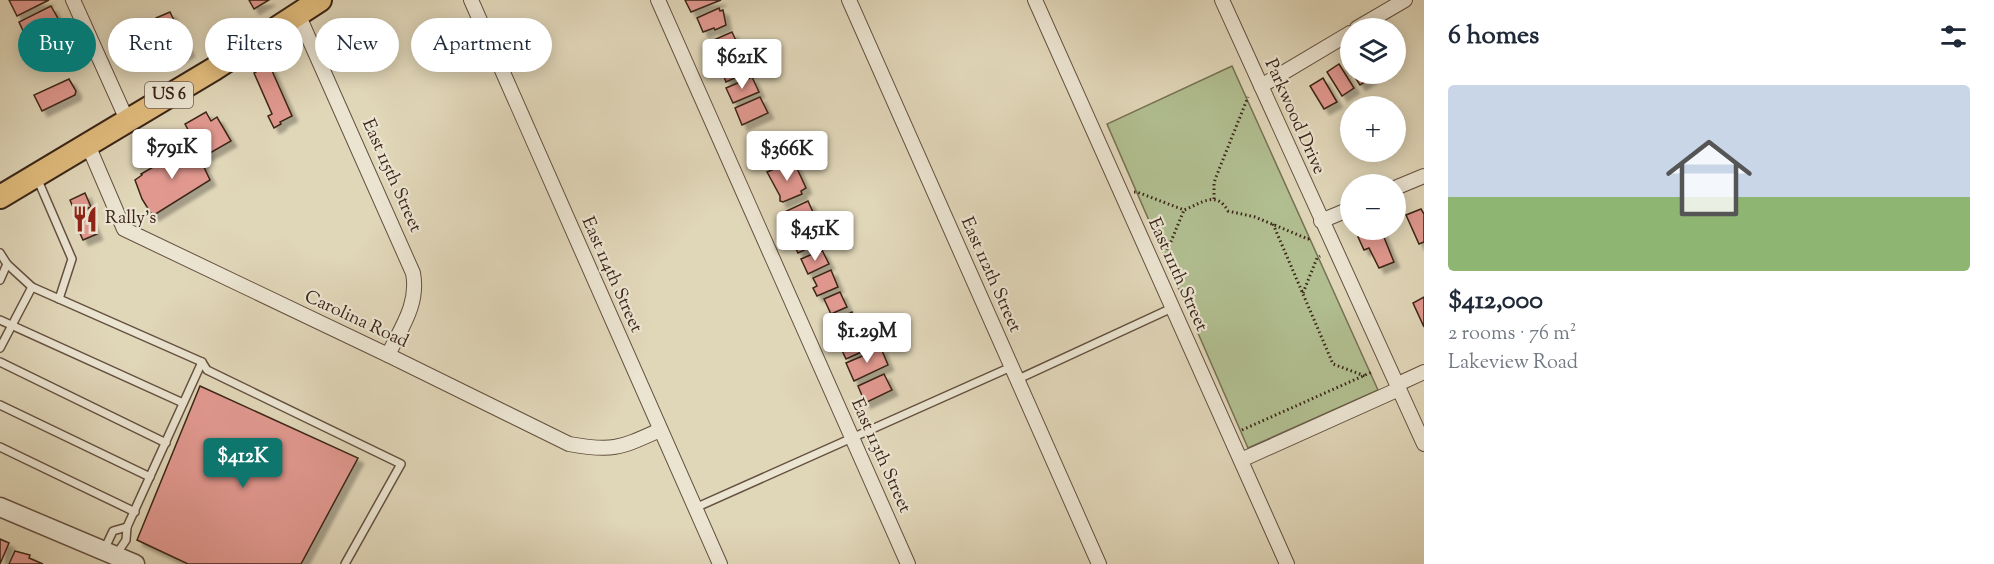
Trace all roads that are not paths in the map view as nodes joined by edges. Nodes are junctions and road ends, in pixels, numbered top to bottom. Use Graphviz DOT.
graph roads {
  1 [pos="73,0"];
  2 [pos="320,0"];
  3 [pos="471,0"];
  4 [pos="658,0"];
  5 [pos="849,0"];
  6 [pos="1035,0"];
  7 [pos="1222,0"];
  8 [pos="1405,0"];
  9 [pos="298,14"];
  10 [pos="1374,18"];
  11 [pos="1340,39"];
  12 [pos="1261,86"];
  13 [pos="127,120"];
  14 [pos="88,145"];
  15 [pos="1424,176"];
  16 [pos="36,177"];
  17 [pos="1406,184"];
  18 [pos="0,197"];
  19 [pos="1340,212"];
  20 [pos="1321,221"];
  21 [pos="2,258"];
  22 [pos="0,280"];
  23 [pos="32,287"];
  24 [pos="59,299"];
  25 [pos="1172,308"];
  26 [pos="0,320"];
  27 [pos="11,326"];
  28 [pos="0,348"];
  29 [pos="388,355"];
  30 [pos="0,362"];
  31 [pos="202,362"];
  32 [pos="1424,372"];
  33 [pos="1013,373"];
  34 [pos="1399,386"];
  35 [pos="183,403"];
  36 [pos="0,405"];
  37 [pos="660,430"];
  38 [pos="853,439"];
  39 [pos="166,443"];
  40 [pos="1424,444"];
  41 [pos="0,447"];
  42 [pos="1240,460"];
  43 [pos="150,477"];
  44 [pos="0,507"];
  45 [pos="695,509"];
  46 [pos="135,512"];
  47 [pos="127,527"];
  48 [pos="110,553"];
  49 [pos="135,564"];
  50 [pos="345,564"];
  51 [pos="720,564"];
  52 [pos="908,564"];
  53 [pos="1099,564"];
  54 [pos="1287,564"];
  1 -- 13 [label="street"];
  2 -- 9 [label="main road, US 6"];
  3 -- 37 [label="street, East 114th Street"];
  4 -- 38 [label="street, East 113th Street"];
  5 -- 33 [label="street, East 112th Street"];
  6 -- 25 [label="street, East 111th Street"];
  7 -- 12 [label="street, Parkwood Drive"];
  8 -- 10 [label="street"];
  9 -- 13 [label="main road, US 6"];
  9 -- 29 [label="street, East 115th Street"];
  11 -- 12 [label="street"];
  12 -- 20 [label="street, Parkwood Drive"];
  13 -- 14 [label="main road, US 6"];
  14 -- 16 [label="main road, US 6"];
  14 -- 29 [label="street, Carolina Road"];
  15 -- 17 [label="street"];
  16 -- 18 [label="main road, US 6"];
  16 -- 24 [label="lane"];
  19 -- 20 [label="street"];
  20 -- 34 [label="street, Parkwood Drive"];
  21 -- 22 [label="lane"];
  21 -- 23 [label="lane"];
  23 -- 24 [label="lane"];
  23 -- 27 [label="lane"];
  24 -- 31 [label="lane"];
  25 -- 33 [label="lane"];
  25 -- 42 [label="street, East 111th Street"];
  26 -- 27 [label="lane"];
  27 -- 28 [label="lane"];
  27 -- 35 [label="lane"];
  29 -- 37 [label="street, Carolina Road"];
  30 -- 39 [label="lane"];
  31 -- 35 [label="lane"];
  31 -- 50 [label="lane"];
  32 -- 34 [label="street"];
  33 -- 38 [label="lane"];
  33 -- 53 [label="street, East 112th Street"];
  34 -- 40 [label="street, Parkwood Drive"];
  34 -- 42 [label="street"];
  35 -- 39 [label="lane"];
  36 -- 43 [label="lane"];
  37 -- 45 [label="street, East 114th Street"];
  38 -- 45 [label="lane"];
  38 -- 52 [label="street, East 113th Street"];
  39 -- 43 [label="lane"];
  41 -- 46 [label="lane"];
  42 -- 54 [label="street, East 111th Street"];
  43 -- 46 [label="lane"];
  44 -- 48 [label="street"];
  45 -- 51 [label="street, East 114th Street"];
  46 -- 47 [label="lane"];
  47 -- 48 [label="lane"];
  47 -- 48 [label="lane"];
  48 -- 49 [label="street"];
}
